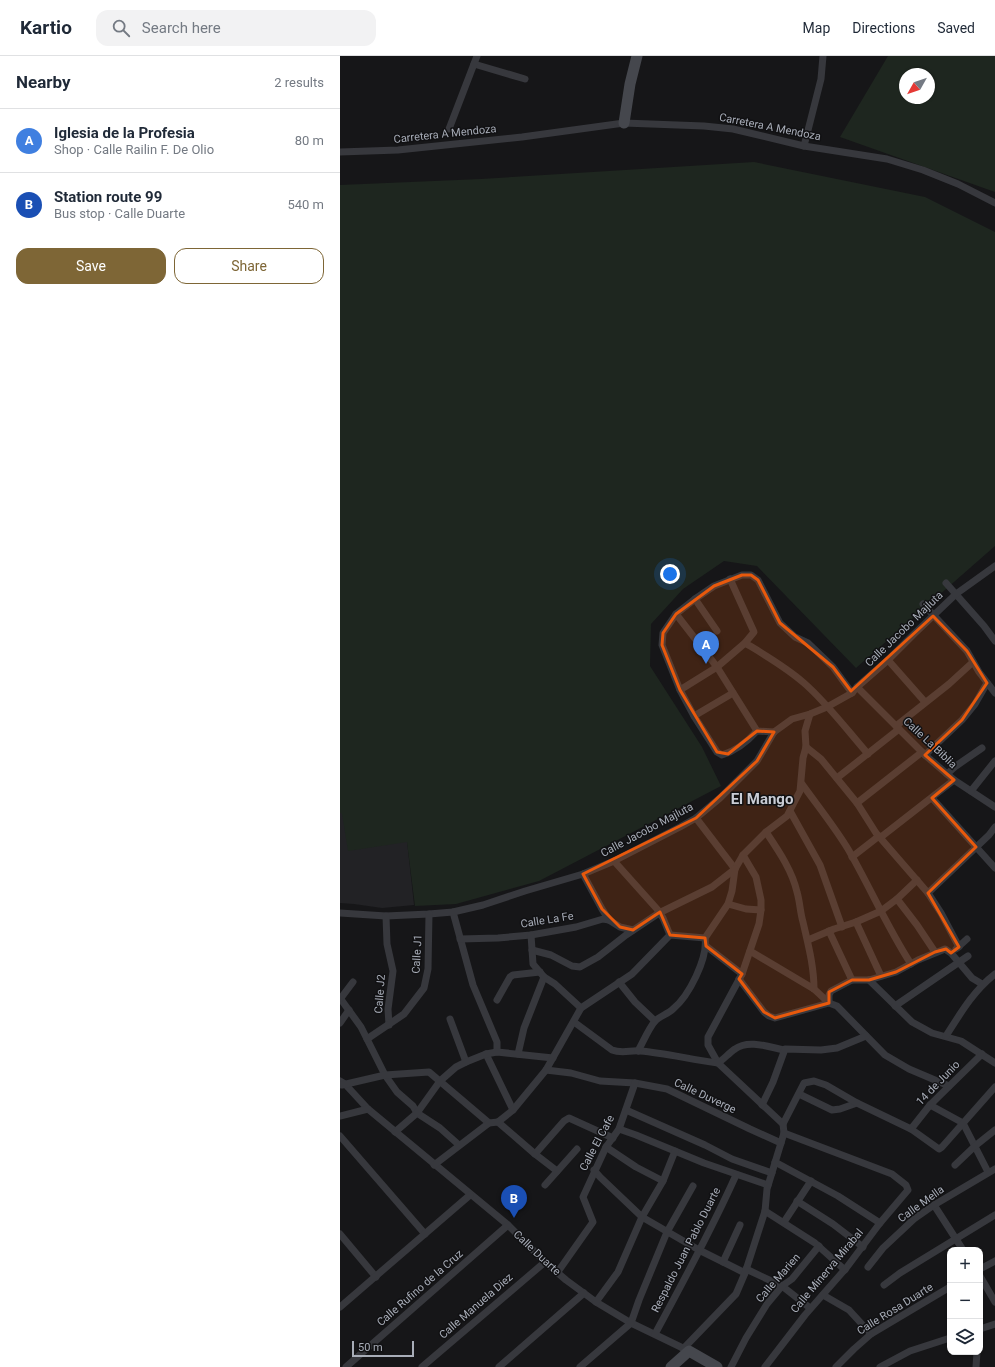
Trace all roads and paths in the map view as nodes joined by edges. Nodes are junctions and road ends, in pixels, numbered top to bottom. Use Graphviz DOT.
graph roads {
  1 [pos="477,56"];
  2 [pos="638,56"];
  3 [pos="823,56"];
  4 [pos="474,64"];
  5 [pos="525,79"];
  6 [pos="624,123"];
  7 [pos="449,129"];
  8 [pos="804,146"];
  9 [pos="340,152"];
  10 [pos="995,203"];
  11 [pos="994,567"];
  12 [pos="730,579"];
  13 [pos="946,583"];
  14 [pos="956,594"];
  15 [pos="695,599"];
  16 [pos="923,604"];
  17 [pos="676,614"];
  18 [pos="933,616"];
  19 [pos="716,631"];
  20 [pos="995,641"];
  21 [pos="745,643"];
  22 [pos="888,660"];
  23 [pos="973,662"];
  24 [pos="717,667"];
  25 [pos="987,683"];
  26 [pos="680,690"];
  27 [pos="855,690"];
  28 [pos="733,693"];
  29 [pos="995,693"];
  30 [pos="926,702"];
  31 [pos="827,707"];
  32 [pos="810,714"];
  33 [pos="694,716"];
  34 [pos="897,728"];
  35 [pos="757,732"];
  36 [pos="774,732"];
  37 [pos="806,747"];
  38 [pos="982,748"];
  39 [pos="868,754"];
  40 [pos="924,754"];
  41 [pos="995,761"];
  42 [pos="947,774"];
  43 [pos="837,778"];
  44 [pos="954,780"];
  45 [pos="802,784"];
  46 [pos="972,792"];
  47 [pos="932,798"];
  48 [pos="857,803"];
  49 [pos="995,807"];
  50 [pos="790,811"];
  51 [pos="696,818"];
  52 [pos="995,827"];
  53 [pos="766,832"];
  54 [pos="880,836"];
  55 [pos="976,847"];
  56 [pos="743,855"];
  57 [pos="852,857"];
  58 [pos="614,861"];
  59 [pos="995,868"];
  60 [pos="735,869"];
  61 [pos="584,874"];
  62 [pos="917,880"];
  63 [pos="928,893"];
  64 [pos="897,899"];
  65 [pos="728,904"];
  66 [pos="761,910"];
  67 [pos="881,911"];
  68 [pos="453,912"];
  69 [pos="340,913"];
  70 [pos="659,913"];
  71 [pos="429,914"];
  72 [pos="386,916"];
  73 [pos="609,920"];
  74 [pos="856,922"];
  75 [pos="842,927"];
  76 [pos="633,930"];
  77 [pos="829,931"];
  78 [pos="531,935"];
  79 [pos="670,935"];
  80 [pos="705,938"];
  81 [pos="460,939"];
  82 [pos="967,939"];
  83 [pos="808,940"];
  84 [pos="706,946"];
  85 [pos="959,947"];
  86 [pos="532,950"];
  87 [pos="750,951"];
  88 [pos="935,952"];
  89 [pos="951,953"];
  90 [pos="968,956"];
  91 [pos="959,962"];
  92 [pos="911,964"];
  93 [pos="542,975"];
  94 [pos="740,976"];
  95 [pos="882,976"];
  96 [pos="994,976"];
  97 [pos="852,980"];
  98 [pos="869,980"];
  99 [pos="353,982"];
  100 [pos="619,982"];
  101 [pos="982,984"];
  102 [pos="814,989"];
  103 [pos="340,998"];
  104 [pos="497,1000"];
  105 [pos="829,1003"];
  106 [pos="895,1006"];
  107 [pos="581,1008"];
  108 [pos="349,1010"];
  109 [pos="450,1018"];
  110 [pos="656,1021"];
  111 [pos="574,1022"];
  112 [pos="340,1023"];
  113 [pos="389,1025"];
  114 [pos="866,1036"];
  115 [pos="946,1036"];
  116 [pos="367,1039"];
  117 [pos="784,1050"];
  118 [pos="638,1051"];
  119 [pos="497,1052"];
  120 [pos="486,1054"];
  121 [pos="518,1054"];
  122 [pos="982,1054"];
  123 [pos="553,1058"];
  124 [pos="466,1062"];
  125 [pos="718,1063"];
  126 [pos="995,1063"];
  127 [pos="546,1070"];
  128 [pos="385,1075"];
  129 [pos="440,1081"];
  130 [pos="342,1083"];
  131 [pos="635,1083"];
  132 [pos="949,1086"];
  133 [pos="995,1086"];
  134 [pos="799,1094"];
  135 [pos="857,1103"];
  136 [pos="762,1105"];
  137 [pos="930,1105"];
  138 [pos="368,1109"];
  139 [pos="513,1110"];
  140 [pos="626,1110"];
  141 [pos="417,1113"];
  142 [pos="340,1116"];
  143 [pos="498,1122"];
  144 [pos="489,1123"];
  145 [pos="963,1123"];
  146 [pos="783,1124"];
  147 [pos="619,1129"];
  148 [pos="911,1129"];
  149 [pos="995,1130"];
  150 [pos="395,1132"];
  151 [pos="784,1133"];
  152 [pos="340,1136"];
  153 [pos="613,1138"];
  154 [pos="780,1143"];
  155 [pos="459,1145"];
  156 [pos="975,1146"];
  157 [pos="606,1147"];
  158 [pos="577,1149"];
  159 [pos="675,1151"];
  160 [pos="535,1154"];
  161 [pos="775,1162"];
  162 [pos="434,1165"];
  163 [pos="955,1165"];
  164 [pos="594,1170"];
  165 [pos="992,1170"];
  166 [pos="557,1171"];
  167 [pos="772,1172"];
  168 [pos="736,1175"];
  169 [pos="811,1181"];
  170 [pos="663,1182"];
  171 [pos="545,1185"];
  172 [pos="768,1185"];
  173 [pos="693,1186"];
  174 [pos="470,1195"];
  175 [pos="797,1201"];
  176 [pos="934,1204"];
  177 [pos="765,1211"];
  178 [pos="995,1215"];
  179 [pos="642,1217"];
  180 [pos="784,1222"];
  181 [pos="880,1223"];
  182 [pos="508,1225"];
  183 [pos="740,1225"];
  184 [pos="667,1232"];
  185 [pos="340,1234"];
  186 [pos="425,1234"];
  187 [pos="956,1238"];
  188 [pos="819,1246"];
  189 [pos="863,1246"];
  190 [pos="961,1247"];
  191 [pos="699,1250"];
  192 [pos="995,1261"];
  193 [pos="545,1262"];
  194 [pos="723,1262"];
  195 [pos="868,1267"];
  196 [pos="983,1267"];
  197 [pos="845,1270"];
  198 [pos="746,1271"];
  199 [pos="557,1272"];
  200 [pos="376,1277"];
  201 [pos="983,1281"];
  202 [pos="884,1285"];
  203 [pos="782,1286"];
  204 [pos="947,1289"];
  205 [pos="584,1293"];
  206 [pos="823,1295"];
  207 [pos="596,1302"];
  208 [pos="995,1302"];
  209 [pos="340,1307"];
  210 [pos="810,1308"];
  211 [pos="631,1323"];
  212 [pos="995,1324"];
  213 [pos="983,1327"];
  214 [pos="655,1334"];
  215 [pos="871,1334"];
  216 [pos="947,1339"];
  217 [pos="686,1350"];
  218 [pos="978,1355"];
  219 [pos="346,1367"];
  220 [pos="422,1367"];
  221 [pos="499,1367"];
  222 [pos="580,1367"];
  223 [pos="671,1367"];
  224 [pos="717,1367"];
  225 [pos="731,1367"];
  226 [pos="765,1367"];
  227 [pos="836,1367"];
  228 [pos="880,1367"];
  229 [pos="976,1367"];
  1 -- 4 [label="street"];
  2 -- 6 [label="street"];
  3 -- 8 [label="street"];
  4 -- 5 [label="street"];
  4 -- 7 [label="street"];
  6 -- 8 [label="street, Carretera A Mendoza"];
  6 -- 9 [label="street, Carretera A Mendoza"];
  8 -- 10 [label="street, Carretera A Mendoza"];
  11 -- 14 [label="street, Calle Jacobo Majluta"];
  12 -- 15 [label="street, Calle La Biblia"];
  12 -- 21 [label="street"];
  12 -- 27 [label="street, Calle La Biblia"];
  13 -- 14 [label="street"];
  14 -- 18 [label="street, Calle Jacobo Majluta"];
  14 -- 20 [label="street"];
  15 -- 17 [label="street, Calle La Biblia"];
  15 -- 19 [label="street"];
  16 -- 18 [label="street"];
  17 -- 24 [label="street"];
  17 -- 26 [label="street, Calle La Biblia"];
  18 -- 22 [label="street, Calle Jacobo Majluta"];
  18 -- 23 [label="street"];
  21 -- 24 [label="street"];
  21 -- 31 [label="street"];
  22 -- 27 [label="street, Calle Jacobo Majluta"];
  22 -- 30 [label="street"];
  23 -- 25 [label="street"];
  23 -- 30 [label="street"];
  24 -- 26 [label="street"];
  24 -- 28 [label="street"];
  25 -- 29 [label="street"];
  25 -- 40 [label="street"];
  26 -- 33 [label="street, Calle La Biblia"];
  27 -- 31 [label="street, Calle Jacobo Majluta"];
  27 -- 34 [label="street, Calle La Biblia"];
  28 -- 33 [label="street"];
  28 -- 35 [label="street"];
  30 -- 34 [label="street"];
  31 -- 32 [label="street, Calle Jacobo Majluta"];
  31 -- 39 [label="street"];
  32 -- 36 [label="street, Calle Jacobo Majluta"];
  32 -- 37 [label="street"];
  33 -- 35 [label="street, Calle La Biblia"];
  34 -- 39 [label="street"];
  34 -- 40 [label="street, Calle La Biblia"];
  35 -- 36 [label="street"];
  36 -- 51 [label="street, Calle Jacobo Majluta"];
  37 -- 43 [label="street"];
  37 -- 45 [label="street"];
  38 -- 42 [label="street"];
  39 -- 43 [label="street"];
  40 -- 42 [label="street, Calle La Biblia"];
  40 -- 48 [label="street"];
  41 -- 46 [label="street"];
  42 -- 44 [label="street, Calle La Biblia"];
  43 -- 48 [label="street"];
  44 -- 46 [label="street, Calle La Biblia"];
  44 -- 47 [label="street"];
  45 -- 50 [label="street"];
  45 -- 57 [label="street"];
  46 -- 49 [label="street, Calle La Biblia"];
  47 -- 54 [label="street"];
  47 -- 55 [label="street"];
  48 -- 54 [label="street"];
  50 -- 53 [label="street"];
  50 -- 75 [label="street"];
  51 -- 58 [label="street, Calle Jacobo Majluta"];
  51 -- 60 [label="street"];
  52 -- 55 [label="street"];
  53 -- 56 [label="street"];
  53 -- 83 [label="street"];
  54 -- 57 [label="street"];
  54 -- 62 [label="street"];
  55 -- 59 [label="street"];
  55 -- 63 [label="street"];
  56 -- 60 [label="street"];
  56 -- 66 [label="street"];
  57 -- 67 [label="street"];
  58 -- 61 [label="street, Calle Jacobo Majluta"];
  58 -- 70 [label="street"];
  60 -- 65 [label="street"];
  60 -- 70 [label="street"];
  61 -- 68 [label="street, Calle Jacobo Majluta"];
  61 -- 73 [label="street"];
  62 -- 63 [label="street"];
  62 -- 64 [label="street"];
  63 -- 85 [label="street"];
  64 -- 67 [label="street"];
  64 -- 88 [label="street"];
  65 -- 66 [label="street"];
  65 -- 80 [label="street"];
  66 -- 87 [label="street"];
  67 -- 74 [label="street"];
  67 -- 92 [label="street"];
  68 -- 71 [label="street, Calle Jacobo Majluta"];
  68 -- 81 [label="street"];
  69 -- 72 [label="street, Calle Jacobo Majluta"];
  70 -- 76 [label="street"];
  70 -- 79 [label="street"];
  71 -- 72 [label="street, Calle Jacobo Majluta"];
  71 -- 113 [label="street, Calle J1"];
  72 -- 113 [label="street, Calle J2"];
  73 -- 76 [label="street"];
  73 -- 78 [label="street, Calle La Fe"];
  74 -- 75 [label="street"];
  74 -- 95 [label="street"];
  75 -- 77 [label="street"];
  76 -- 86 [label="street"];
  77 -- 83 [label="street"];
  77 -- 97 [label="street"];
  78 -- 81 [label="street, Calle La Fe"];
  78 -- 86 [label="street"];
  79 -- 80 [label="street"];
  79 -- 100 [label="street"];
  80 -- 84 [label="street"];
  81 -- 119 [label="street"];
  82 -- 85 [label="street"];
  83 -- 102 [label="street"];
  84 -- 94 [label="street"];
  84 -- 110 [label="street"];
  85 -- 89 [label="street"];
  86 -- 93 [label="street"];
  87 -- 94 [label="street"];
  87 -- 102 [label="street"];
  88 -- 89 [label="street"];
  88 -- 92 [label="street"];
  89 -- 91 [label="street"];
  90 -- 91 [label="street"];
  91 -- 101 [label="street"];
  91 -- 106 [label="street"];
  92 -- 95 [label="street"];
  93 -- 104 [label="street"];
  93 -- 107 [label="street"];
  93 -- 121 [label="street"];
  94 -- 105 [label="street"];
  94 -- 125 [label="street"];
  95 -- 98 [label="street"];
  96 -- 101 [label="street"];
  97 -- 98 [label="street"];
  97 -- 105 [label="street"];
  98 -- 106 [label="street"];
  99 -- 103 [label="street"];
  100 -- 107 [label="street"];
  100 -- 110 [label="street"];
  101 -- 115 [label="street"];
  102 -- 105 [label="street"];
  103 -- 108 [label="street"];
  105 -- 114 [label="street"];
  106 -- 115 [label="street"];
  107 -- 111 [label="street"];
  108 -- 112 [label="street"];
  108 -- 116 [label="street"];
  109 -- 124 [label="street"];
  110 -- 118 [label="street"];
  111 -- 118 [label="street"];
  111 -- 123 [label="street"];
  113 -- 116 [label="street, Calle J1"];
  114 -- 117 [label="street"];
  114 -- 132 [label="street"];
  115 -- 122 [label="street"];
  116 -- 128 [label="street"];
  117 -- 125 [label="street"];
  117 -- 136 [label="street"];
  118 -- 125 [label="street"];
  119 -- 120 [label="street"];
  119 -- 121 [label="street"];
  120 -- 124 [label="street"];
  120 -- 139 [label="street"];
  121 -- 123 [label="street"];
  122 -- 126 [label="street"];
  122 -- 132 [label="street, 14 de Junio"];
  123 -- 127 [label="street"];
  124 -- 129 [label="street"];
  125 -- 136 [label="street"];
  127 -- 131 [label="street, Calle Duverge"];
  127 -- 139 [label="street"];
  128 -- 129 [label="street"];
  128 -- 130 [label="street"];
  128 -- 141 [label="street"];
  129 -- 141 [label="street"];
  129 -- 144 [label="street"];
  130 -- 138 [label="street, Calle Duarte"];
  131 -- 140 [label="street, Calle El Cafe"];
  131 -- 154 [label="street, Calle Duverge"];
  132 -- 137 [label="street, 14 de Junio"];
  133 -- 145 [label="street"];
  134 -- 135 [label="street"];
  134 -- 135 [label="street"];
  134 -- 146 [label="street"];
  135 -- 148 [label="street"];
  136 -- 146 [label="street"];
  137 -- 145 [label="street"];
  137 -- 148 [label="street, 14 de Junio"];
  138 -- 142 [label="street"];
  138 -- 150 [label="street, Calle Duarte"];
  139 -- 143 [label="street"];
  140 -- 147 [label="street, Calle El Cafe"];
  140 -- 167 [label="street"];
  141 -- 150 [label="street"];
  141 -- 155 [label="street"];
  143 -- 144 [label="street"];
  143 -- 160 [label="street"];
  144 -- 155 [label="street"];
  145 -- 148 [label="street"];
  145 -- 156 [label="street"];
  146 -- 151 [label="street"];
  147 -- 153 [label="street, Calle El Cafe"];
  147 -- 159 [label="street"];
  149 -- 156 [label="street"];
  150 -- 162 [label="street, Calle Duarte"];
  151 -- 154 [label="street"];
  151 -- 181 [label="street, Calle Minerva Mirabal"];
  152 -- 186 [label="street"];
  153 -- 157 [label="street, Calle El Cafe"];
  153 -- 160 [label="street"];
  154 -- 161 [label="street"];
  155 -- 162 [label="street"];
  156 -- 163 [label="street"];
  156 -- 165 [label="street"];
  157 -- 164 [label="street, Calle El Cafe"];
  157 -- 170 [label="street"];
  158 -- 166 [label="street"];
  159 -- 168 [label="street"];
  159 -- 170 [label="street"];
  160 -- 166 [label="street"];
  161 -- 167 [label="street"];
  161 -- 169 [label="street"];
  162 -- 174 [label="street, Calle Duarte"];
  164 -- 179 [label="street"];
  164 -- 199 [label="street, Calle El Cafe"];
  165 -- 176 [label="street, Calle Mella"];
  166 -- 171 [label="street"];
  167 -- 172 [label="street"];
  168 -- 172 [label="street"];
  168 -- 191 [label="street, Respaldo Juan Pablo Duarte"];
  169 -- 175 [label="street"];
  169 -- 181 [label="street"];
  170 -- 179 [label="street"];
  172 -- 177 [label="street"];
  173 -- 184 [label="street"];
  174 -- 182 [label="street, Calle Duarte"];
  174 -- 186 [label="street"];
  175 -- 180 [label="street"];
  175 -- 189 [label="street"];
  176 -- 187 [label="street"];
  176 -- 195 [label="street, Calle Mella"];
  177 -- 180 [label="street"];
  177 -- 198 [label="street"];
  178 -- 187 [label="street"];
  179 -- 184 [label="street"];
  179 -- 207 [label="street"];
  180 -- 188 [label="street"];
  181 -- 189 [label="street, Calle Minerva Mirabal"];
  182 -- 193 [label="street, Calle Duarte"];
  182 -- 219 [label="street, Calle Rufino de la Cruz"];
  183 -- 194 [label="street"];
  184 -- 191 [label="street"];
  184 -- 211 [label="street"];
  185 -- 200 [label="street"];
  186 -- 200 [label="street"];
  187 -- 190 [label="street"];
  187 -- 202 [label="street"];
  188 -- 197 [label="street"];
  188 -- 203 [label="street, Calle Marien"];
  189 -- 197 [label="street, Calle Minerva Mirabal"];
  191 -- 194 [label="street"];
  191 -- 214 [label="street, Respaldo Juan Pablo Duarte"];
  192 -- 196 [label="street"];
  193 -- 199 [label="street, Calle Duarte"];
  193 -- 220 [label="street, Calle Manuela Diez"];
  194 -- 198 [label="street"];
  197 -- 206 [label="street, Calle Minerva Mirabal"];
  198 -- 203 [label="street"];
  198 -- 217 [label="street"];
  199 -- 205 [label="street, Calle Duarte"];
  200 -- 209 [label="street"];
  201 -- 208 [label="street"];
  203 -- 210 [label="street"];
  203 -- 225 [label="street, Calle Marien"];
  204 -- 215 [label="street, Calle Rosa Duarte"];
  205 -- 207 [label="street, Calle Duarte"];
  205 -- 221 [label="street"];
  206 -- 210 [label="street, Calle Minerva Mirabal"];
  206 -- 215 [label="street"];
  207 -- 211 [label="street, Calle Duarte"];
  210 -- 226 [label="street, Calle Minerva Mirabal"];
  211 -- 214 [label="street, Calle Duarte"];
  211 -- 222 [label="street"];
  212 -- 213 [label="street"];
  214 -- 217 [label="street, Calle Duarte"];
  215 -- 227 [label="street, Calle Rosa Duarte"];
  216 -- 228 [label="street"];
  217 -- 223 [label="street"];
  217 -- 224 [label="street, Calle Duarte"];
  218 -- 229 [label="street"];
}
